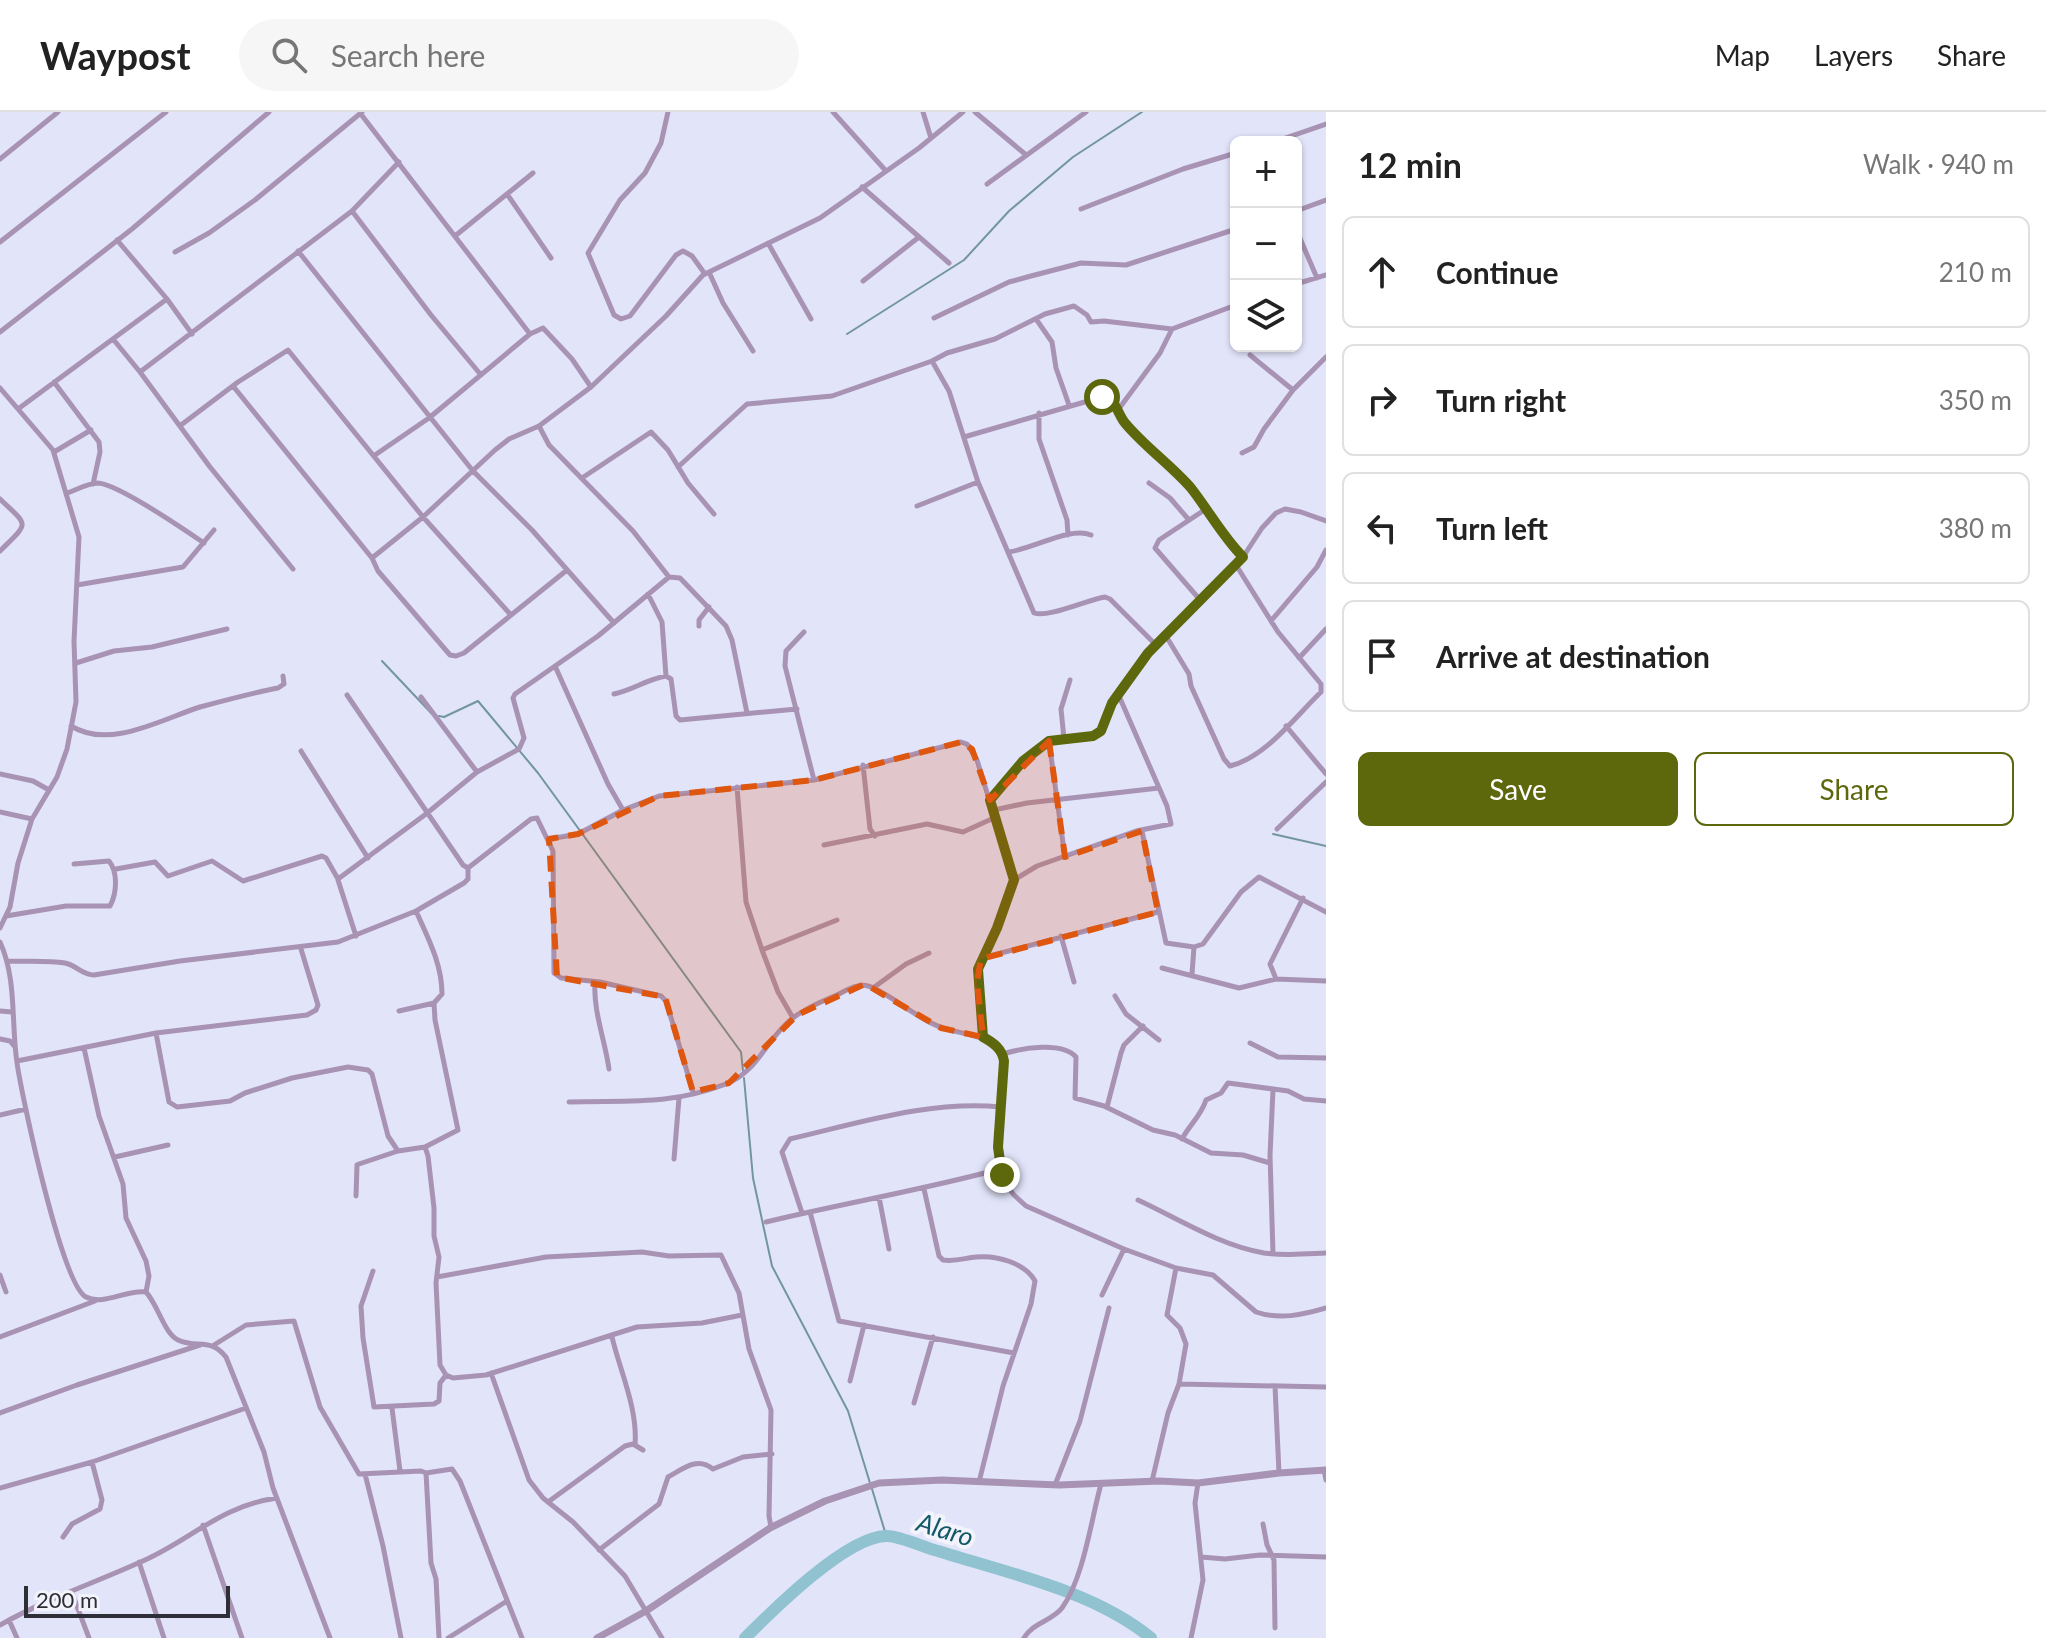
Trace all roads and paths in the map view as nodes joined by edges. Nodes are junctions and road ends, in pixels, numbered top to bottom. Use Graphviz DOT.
graph roads {
  1 [pos="58,112"];
  2 [pos="166,112"];
  3 [pos="269,112"];
  4 [pos="361,112"];
  5 [pos="668,112"];
  6 [pos="833,112"];
  7 [pos="923,112"];
  8 [pos="963,112"];
  9 [pos="975,112"];
  10 [pos="1086,112"];
  11 [pos="1326,124"];
  12 [pos="1291,136"];
  13 [pos="931,138"];
  14 [pos="1025,154"];
  15 [pos="1230,155"];
  16 [pos="0,159"];
  17 [pos="399,162"];
  18 [pos="886,171"];
  19 [pos="533,173"];
  20 [pos="987,184"];
  21 [pos="862,187"];
  22 [pos="507,194"];
  23 [pos="1326,200"];
  24 [pos="1081,209"];
  25 [pos="1302,209"];
  26 [pos="352,211"];
  27 [pos="1230,231"];
  28 [pos="455,236"];
  29 [pos="919,237"];
  30 [pos="117,240"];
  31 [pos="0,242"];
  32 [pos="768,243"];
  33 [pos="1302,243"];
  34 [pos="298,251"];
  35 [pos="175,252"];
  36 [pos="551,258"];
  37 [pos="949,263"];
  38 [pos="707,273"];
  39 [pos="1326,275"];
  40 [pos="1317,278"];
  41 [pos="863,281"];
  42 [pos="1302,282"];
  43 [pos="167,299"];
  44 [pos="1230,307"];
  45 [pos="934,318"];
  46 [pos="811,319"];
  47 [pos="1036,319"];
  48 [pos="1172,329"];
  49 [pos="0,332"];
  50 [pos="192,334"];
  51 [pos="530,334"];
  52 [pos="113,339"];
  53 [pos="753,351"];
  54 [pos="1250,355"];
  55 [pos="1326,357"];
  56 [pos="932,361"];
  57 [pos="140,372"];
  58 [pos="481,375"];
  59 [pos="54,382"];
  60 [pos="233,386"];
  61 [pos="591,387"];
  62 [pos="0,388"];
  63 [pos="1293,390"];
  64 [pos="1069,405"];
  65 [pos="18,409"];
  66 [pos="1118,410"];
  67 [pos="1039,413"];
  68 [pos="429,418"];
  69 [pos="181,425"];
  70 [pos="539,426"];
  71 [pos="91,430"];
  72 [pos="964,437"];
  73 [pos="54,452"];
  74 [pos="1242,453"];
  75 [pos="375,455"];
  76 [pos="678,467"];
  77 [pos="473,471"];
  78 [pos="582,478"];
  79 [pos="978,482"];
  80 [pos="1149,483"];
  81 [pos="93,484"];
  82 [pos="67,493"];
  83 [pos="0,499"];
  84 [pos="917,506"];
  85 [pos="1206,509"];
  86 [pos="714,514"];
  87 [pos="423,517"];
  88 [pos="1189,520"];
  89 [pos="1326,521"];
  90 [pos="214,530"];
  91 [pos="1068,535"];
  92 [pos="1091,535"];
  93 [pos="204,543"];
  94 [pos="1326,550"];
  95 [pos="0,551"];
  96 [pos="1008,552"];
  97 [pos="1243,557"];
  98 [pos="372,558"];
  99 [pos="1236,565"];
  100 [pos="293,569"];
  101 [pos="567,570"];
  102 [pos="669,577"];
  103 [pos="77,585"];
  104 [pos="648,594"];
  105 [pos="1201,601"];
  106 [pos="709,607"];
  107 [pos="511,615"];
  108 [pos="1271,621"];
  109 [pos="614,623"];
  110 [pos="699,626"];
  111 [pos="227,629"];
  112 [pos="1326,629"];
  113 [pos="804,632"];
  114 [pos="1166,636"];
  115 [pos="1156,645"];
  116 [pos="1299,658"];
  117 [pos="76,663"];
  118 [pos="555,666"];
  119 [pos="283,676"];
  120 [pos="666,676"];
  121 [pos="1070,680"];
  122 [pos="614,694"];
  123 [pos="347,695"];
  124 [pos="1118,695"];
  125 [pos="421,697"];
  126 [pos="797,709"];
  127 [pos="747,713"];
  128 [pos="71,726"];
  129 [pos="1286,726"];
  130 [pos="1064,739"];
  131 [pos="1049,741"];
  132 [pos="301,751"];
  133 [pos="863,765"];
  134 [pos="477,772"];
  135 [pos="0,774"];
  136 [pos="1326,774"];
  137 [pos="814,780"];
  138 [pos="1326,782"];
  139 [pos="737,787"];
  140 [pos="1160,788"];
  141 [pos="49,790"];
  142 [pos="1058,799"];
  143 [pos="990,800"];
  144 [pos="623,810"];
  145 [pos="0,812"];
  146 [pos="426,814"];
  147 [pos="995,814"];
  148 [pos="32,819"];
  149 [pos="870,829"];
  150 [pos="1277,829"];
  151 [pos="1142,831"];
  152 [pos="875,836"];
  153 [pos="867,838"];
  154 [pos="549,839"];
  155 [pos="824,845"];
  156 [pos="1065,857"];
  157 [pos="368,858"];
  158 [pos="74,864"];
  159 [pos="468,868"];
  160 [pos="116,869"];
  161 [pos="338,879"];
  162 [pos="1014,880"];
  163 [pos="1303,898"];
  164 [pos="0,903"];
  165 [pos="10,907"];
  166 [pos="416,911"];
  167 [pos="1158,912"];
  168 [pos="1326,912"];
  169 [pos="5,916"];
  170 [pos="837,920"];
  171 [pos="0,928"];
  172 [pos="356,936"];
  173 [pos="1061,936"];
  174 [pos="0,942"];
  175 [pos="1194,947"];
  176 [pos="301,949"];
  177 [pos="762,950"];
  178 [pos="929,953"];
  179 [pos="981,959"];
  180 [pos="7,961"];
  181 [pos="1162,968"];
  182 [pos="1192,975"];
  183 [pos="1276,979"];
  184 [pos="1326,981"];
  185 [pos="595,982"];
  186 [pos="1074,982"];
  187 [pos="872,988"];
  188 [pos="1115,996"];
  189 [pos="434,1003"];
  190 [pos="0,1011"];
  191 [pos="399,1011"];
  192 [pos="12,1012"];
  193 [pos="793,1018"];
  194 [pos="1143,1026"];
  195 [pos="156,1033"];
  196 [pos="983,1037"];
  197 [pos="0,1039"];
  198 [pos="1159,1040"];
  199 [pos="1250,1043"];
  200 [pos="16,1048"];
  201 [pos="84,1048"];
  202 [pos="1003,1054"];
  203 [pos="1326,1058"];
  204 [pos="17,1061"];
  205 [pos="609,1069"];
  206 [pos="1273,1090"];
  207 [pos="693,1092"];
  208 [pos="679,1098"];
  209 [pos="1326,1101"];
  210 [pos="569,1102"];
  211 [pos="1001,1107"];
  212 [pos="1107,1107"];
  213 [pos="26,1109"];
  214 [pos="0,1115"];
  215 [pos="1182,1139"];
  216 [pos="168,1145"];
  217 [pos="425,1147"];
  218 [pos="398,1151"];
  219 [pos="115,1157"];
  220 [pos="674,1159"];
  221 [pos="1270,1163"];
  222 [pos="1000,1169"];
  223 [pos="924,1189"];
  224 [pos="356,1196"];
  225 [pos="879,1197"];
  226 [pos="1138,1200"];
  227 [pos="810,1212"];
  228 [pos="802,1213"];
  229 [pos="766,1222"];
  230 [pos="889,1249"];
  231 [pos="1124,1249"];
  232 [pos="1326,1253"];
  233 [pos="1273,1254"];
  234 [pos="1176,1268"];
  235 [pos="373,1271"];
  236 [pos="0,1275"];
  237 [pos="437,1277"];
  238 [pos="6,1292"];
  239 [pos="146,1292"];
  240 [pos="1102,1295"];
  241 [pos="100,1299"];
  242 [pos="1109,1308"];
  243 [pos="1326,1308"];
  244 [pos="742,1315"];
  245 [pos="864,1325"];
  246 [pos="0,1337"];
  247 [pos="612,1337"];
  248 [pos="933,1337"];
  249 [pos="179,1341"];
  250 [pos="205,1343"];
  251 [pos="213,1346"];
  252 [pos="178,1352"];
  253 [pos="1014,1353"];
  254 [pos="491,1373"];
  255 [pos="446,1375"];
  256 [pos="850,1381"];
  257 [pos="1179,1384"];
  258 [pos="1275,1386"];
  259 [pos="1326,1387"];
  260 [pos="914,1403"];
  261 [pos="246,1408"];
  262 [pos="392,1408"];
  263 [pos="0,1413"];
  264 [pos="635,1445"];
  265 [pos="643,1450"];
  266 [pos="772,1454"];
  267 [pos="92,1462"];
  268 [pos="1325,1470"];
  269 [pos="400,1471"];
  270 [pos="426,1473"];
  271 [pos="1279,1473"];
  272 [pos="365,1474"];
  273 [pos="1326,1480"];
  274 [pos="979,1482"];
  275 [pos="1152,1482"];
  276 [pos="1198,1483"];
  277 [pos="1101,1484"];
  278 [pos="1055,1485"];
  279 [pos="0,1488"];
  280 [pos="277,1498"];
  281 [pos="548,1502"];
  282 [pos="1263,1524"];
  283 [pos="203,1525"];
  284 [pos="771,1527"];
  285 [pos="63,1537"];
  286 [pos="599,1550"];
  287 [pos="1272,1556"];
  288 [pos="1201,1557"];
  289 [pos="1326,1557"];
  290 [pos="139,1562"];
  291 [pos="72,1593"];
  292 [pos="507,1601"];
  293 [pos="646,1611"];
  294 [pos="9,1620"];
  295 [pos="0,1625"];
  296 [pos="1275,1628"];
  297 [pos="17,1638"];
  298 [pos="89,1638"];
  299 [pos="164,1638"];
  300 [pos="242,1638"];
  301 [pos="330,1638"];
  302 [pos="401,1638"];
  303 [pos="439,1638"];
  304 [pos="448,1638"];
  305 [pos="522,1638"];
  306 [pos="597,1638"];
  307 [pos="662,1638"];
  308 [pos="1024,1638"];
  309 [pos="1191,1638"];
  1 -- 16 [label="street"];
  2 -- 31 [label="street"];
  3 -- 30 [label="street"];
  4 -- 17 [label="street"];
  4 -- 35 [label="street"];
  5 -- 38 [label="street"];
  6 -- 18 [label="street"];
  7 -- 13 [label="street"];
  8 -- 13 [label="street"];
  9 -- 14 [label="street"];
  10 -- 14 [label="street"];
  11 -- 12 [label="street"];
  13 -- 18 [label="street"];
  14 -- 20 [label="street"];
  15 -- 24 [label="street"];
  17 -- 26 [label="street"];
  17 -- 28 [label="street"];
  18 -- 21 [label="street"];
  19 -- 22 [label="street"];
  21 -- 29 [label="street"];
  21 -- 32 [label="street"];
  22 -- 28 [label="street"];
  22 -- 36 [label="street"];
  23 -- 25 [label="street"];
  26 -- 34 [label="street"];
  26 -- 58 [label="street"];
  27 -- 45 [label="street"];
  28 -- 51 [label="street"];
  29 -- 37 [label="street"];
  29 -- 41 [label="street"];
  30 -- 43 [label="street"];
  30 -- 49 [label="street"];
  32 -- 38 [label="street"];
  32 -- 46 [label="street"];
  33 -- 40 [label="street"];
  34 -- 50 [label="street"];
  34 -- 68 [label="street"];
  38 -- 53 [label="street"];
  38 -- 61 [label="street"];
  39 -- 40 [label="street"];
  40 -- 42 [label="street"];
  43 -- 50 [label="street"];
  43 -- 52 [label="street"];
  44 -- 48 [label="street"];
  47 -- 48 [label="street"];
  47 -- 56 [label="street"];
  47 -- 64 [label="street"];
  48 -- 66 [label="street"];
  50 -- 57 [label="street"];
  51 -- 58 [label="street"];
  51 -- 61 [label="street"];
  52 -- 57 [label="street"];
  52 -- 59 [label="street"];
  54 -- 63 [label="street"];
  55 -- 63 [label="street"];
  56 -- 72 [label="street"];
  56 -- 76 [label="street"];
  57 -- 69 [label="street"];
  58 -- 68 [label="street"];
  59 -- 65 [label="street"];
  59 -- 71 [label="street"];
  60 -- 69 [label="street"];
  60 -- 75 [label="street"];
  60 -- 98 [label="street"];
  61 -- 70 [label="street"];
  62 -- 65 [label="street"];
  63 -- 74 [label="street"];
  64 -- 66 [label="street"];
  64 -- 67 [label="street"];
  65 -- 73 [label="street"];
  66 -- 85 [label="street"];
  67 -- 72 [label="street"];
  67 -- 91 [label="street"];
  68 -- 75 [label="street"];
  68 -- 77 [label="street"];
  69 -- 100 [label="street"];
  70 -- 77 [label="street"];
  70 -- 78 [label="street"];
  71 -- 73 [label="street"];
  71 -- 81 [label="street"];
  72 -- 79 [label="street"];
  73 -- 82 [label="street"];
  75 -- 87 [label="street"];
  76 -- 78 [label="street"];
  76 -- 86 [label="street"];
  77 -- 87 [label="street"];
  77 -- 101 [label="street"];
  78 -- 102 [label="street"];
  79 -- 84 [label="street"];
  79 -- 96 [label="street"];
  80 -- 88 [label="street"];
  81 -- 82 [label="street"];
  81 -- 93 [label="street"];
  82 -- 103 [label="street"];
  83 -- 95 [label="street"];
  85 -- 88 [label="street"];
  85 -- 97 [label="street"];
  87 -- 98 [label="street"];
  87 -- 107 [label="street"];
  88 -- 105 [label="street"];
  89 -- 97 [label="street"];
  90 -- 93 [label="street"];
  91 -- 92 [label="street"];
  91 -- 96 [label="street"];
  93 -- 103 [label="street"];
  94 -- 108 [label="street"];
  96 -- 115 [label="street"];
  97 -- 99 [label="street"];
  98 -- 107 [label="street"];
  99 -- 105 [label="street"];
  99 -- 108 [label="street"];
  101 -- 107 [label="street"];
  101 -- 109 [label="street"];
  102 -- 104 [label="street"];
  102 -- 106 [label="street"];
  103 -- 117 [label="street"];
  104 -- 109 [label="street"];
  104 -- 120 [label="street"];
  105 -- 114 [label="street"];
  106 -- 110 [label="street"];
  106 -- 127 [label="street"];
  108 -- 116 [label="street"];
  109 -- 118 [label="street"];
  111 -- 117 [label="street"];
  112 -- 116 [label="street"];
  113 -- 126 [label="street"];
  114 -- 115 [label="street"];
  114 -- 129 [label="street"];
  115 -- 124 [label="street"];
  116 -- 129 [label="street"];
  117 -- 128 [label="street"];
  118 -- 134 [label="street"];
  118 -- 144 [label="street"];
  119 -- 128 [label="street"];
  120 -- 122 [label="street"];
  120 -- 127 [label="street"];
  121 -- 130 [label="street"];
  123 -- 146 [label="street"];
  124 -- 130 [label="street"];
  124 -- 140 [label="street"];
  125 -- 134 [label="street"];
  126 -- 127 [label="street"];
  126 -- 137 [label="street"];
  128 -- 141 [label="street"];
  129 -- 136 [label="street"];
  130 -- 131 [label="street"];
  131 -- 142 [label="street"];
  131 -- 143 [label="street"];
  132 -- 157 [label="street"];
  133 -- 137 [label="street"];
  133 -- 143 [label="street"];
  133 -- 149 [label="street"];
  134 -- 146 [label="street"];
  135 -- 141 [label="street"];
  137 -- 139 [label="street"];
  138 -- 150 [label="street"];
  139 -- 144 [label="street"];
  139 -- 177 [label="street"];
  140 -- 142 [label="street"];
  140 -- 151 [label="street"];
  141 -- 148 [label="street"];
  142 -- 147 [label="street"];
  142 -- 156 [label="street"];
  143 -- 147 [label="street"];
  144 -- 154 [label="street"];
  145 -- 148 [label="street"];
  146 -- 157 [label="street"];
  146 -- 159 [label="street"];
  147 -- 152 [label="street"];
  147 -- 162 [label="street"];
  148 -- 165 [label="street"];
  149 -- 152 [label="street"];
  149 -- 153 [label="street"];
  151 -- 156 [label="street"];
  151 -- 167 [label="street"];
  152 -- 153 [label="street"];
  153 -- 155 [label="street"];
  154 -- 159 [label="street"];
  154 -- 185 [label="street"];
  156 -- 162 [label="street"];
  157 -- 161 [label="street"];
  158 -- 160 [label="street"];
  159 -- 166 [label="street"];
  160 -- 161 [label="street"];
  160 -- 169 [label="street"];
  161 -- 172 [label="street"];
  162 -- 179 [label="street"];
  163 -- 168 [label="street"];
  163 -- 175 [label="street"];
  163 -- 183 [label="street"];
  164 -- 165 [label="street"];
  165 -- 169 [label="street"];
  166 -- 172 [label="street"];
  166 -- 189 [label="street"];
  167 -- 173 [label="street"];
  167 -- 175 [label="street"];
  169 -- 171 [label="street"];
  170 -- 177 [label="street"];
  172 -- 176 [label="street"];
  173 -- 179 [label="street"];
  173 -- 186 [label="street"];
  174 -- 180 [label="street"];
  175 -- 182 [label="street"];
  176 -- 180 [label="street"];
  176 -- 195 [label="street"];
  177 -- 193 [label="street"];
  178 -- 187 [label="street"];
  179 -- 196 [label="street"];
  180 -- 192 [label="street"];
  181 -- 182 [label="street"];
  182 -- 183 [label="street"];
  183 -- 184 [label="street"];
  185 -- 205 [label="street"];
  185 -- 207 [label="street"];
  187 -- 193 [label="street"];
  187 -- 196 [label="street"];
  188 -- 194 [label="street"];
  189 -- 191 [label="street"];
  189 -- 217 [label="street"];
  190 -- 192 [label="street"];
  192 -- 200 [label="street"];
  193 -- 207 [label="street"];
  194 -- 198 [label="street"];
  194 -- 212 [label="street"];
  195 -- 201 [label="street"];
  195 -- 218 [label="street"];
  196 -- 202 [label="street"];
  197 -- 200 [label="street"];
  199 -- 203 [label="street"];
  200 -- 204 [label="street"];
  201 -- 204 [label="street"];
  201 -- 219 [label="street"];
  202 -- 211 [label="street"];
  202 -- 212 [label="street"];
  204 -- 213 [label="street"];
  206 -- 209 [label="street"];
  206 -- 215 [label="street"];
  206 -- 221 [label="street"];
  207 -- 208 [label="street"];
  208 -- 210 [label="street"];
  208 -- 220 [label="street"];
  211 -- 222 [label="street"];
  211 -- 228 [label="street"];
  212 -- 215 [label="street"];
  213 -- 214 [label="street"];
  213 -- 241 [label="street"];
  215 -- 221 [label="street"];
  216 -- 219 [label="street"];
  217 -- 218 [label="street"];
  217 -- 237 [label="street"];
  218 -- 224 [label="street"];
  219 -- 239 [label="street"];
  221 -- 233 [label="street"];
  222 -- 223 [label="street"];
  222 -- 231 [label="street"];
  223 -- 225 [label="street"];
  223 -- 253 [label="street"];
  225 -- 227 [label="street"];
  225 -- 230 [label="street"];
  226 -- 233 [label="street"];
  227 -- 228 [label="street"];
  227 -- 245 [label="street"];
  228 -- 229 [label="street"];
  231 -- 234 [label="street"];
  231 -- 240 [label="street"];
  232 -- 233 [label="street"];
  234 -- 243 [label="street"];
  234 -- 257 [label="street"];
  235 -- 262 [label="street"];
  236 -- 238 [label="street"];
  237 -- 244 [label="street"];
  237 -- 255 [label="street"];
  239 -- 241 [label="street"];
  239 -- 249 [label="street"];
  241 -- 246 [label="street"];
  242 -- 278 [label="street"];
  244 -- 247 [label="street"];
  244 -- 266 [label="street"];
  245 -- 248 [label="street"];
  245 -- 256 [label="street"];
  247 -- 254 [label="street"];
  247 -- 264 [label="street"];
  248 -- 253 [label="street"];
  248 -- 260 [label="street"];
  249 -- 250 [label="street"];
  249 -- 252 [label="street"];
  250 -- 251 [label="street"];
  250 -- 252 [label="street"];
  251 -- 261 [label="street"];
  251 -- 272 [label="street"];
  252 -- 263 [label="street"];
  253 -- 274 [label="street"];
  254 -- 255 [label="street"];
  254 -- 281 [label="street"];
  255 -- 262 [label="street"];
  257 -- 258 [label="street"];
  257 -- 275 [label="street"];
  258 -- 259 [label="street"];
  258 -- 271 [label="street"];
  261 -- 267 [label="street"];
  261 -- 280 [label="street"];
  262 -- 269 [label="street"];
  264 -- 265 [label="street"];
  264 -- 281 [label="street"];
  266 -- 284 [label="street"];
  266 -- 286 [label="street"];
  267 -- 279 [label="street"];
  267 -- 285 [label="street"];
  268 -- 271 [label="street"];
  268 -- 273 [label="street"];
  269 -- 270 [label="street"];
  269 -- 272 [label="street"];
  270 -- 292 [label="street"];
  270 -- 303 [label="street"];
  271 -- 276 [label="street"];
  272 -- 302 [label="street"];
  274 -- 278 [label="street"];
  274 -- 284 [label="street"];
  275 -- 276 [label="street"];
  275 -- 277 [label="street"];
  276 -- 288 [label="street"];
  277 -- 278 [label="street"];
  277 -- 308 [label="street"];
  280 -- 283 [label="street"];
  280 -- 301 [label="street"];
  281 -- 286 [label="street"];
  282 -- 287 [label="street"];
  283 -- 290 [label="street"];
  283 -- 300 [label="street"];
  284 -- 293 [label="street"];
  286 -- 293 [label="street"];
  287 -- 288 [label="street"];
  287 -- 289 [label="street"];
  287 -- 296 [label="street"];
  288 -- 309 [label="street"];
  290 -- 291 [label="street"];
  290 -- 299 [label="street"];
  291 -- 294 [label="street"];
  291 -- 298 [label="street"];
  292 -- 304 [label="street"];
  292 -- 305 [label="street"];
  293 -- 306 [label="street"];
  293 -- 307 [label="street"];
  294 -- 295 [label="street"];
  294 -- 297 [label="street"];
}
